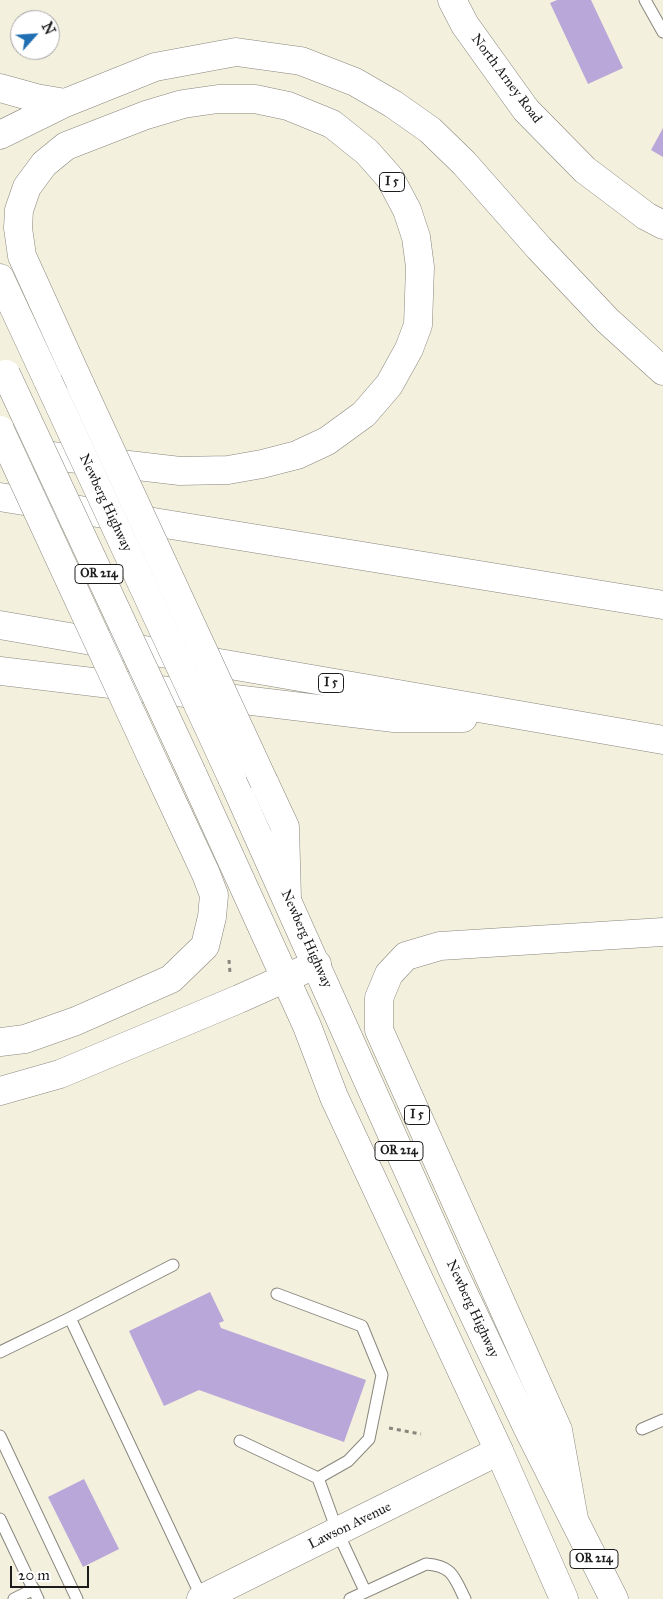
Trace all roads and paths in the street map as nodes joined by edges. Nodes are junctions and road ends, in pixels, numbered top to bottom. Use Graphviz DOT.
graph roads {
  1 [pos="452,0"];
  2 [pos="645,0"];
  3 [pos="663,32"];
  4 [pos="0,88"];
  5 [pos="65,103"];
  6 [pos="0,135"];
  7 [pos="663,226"];
  8 [pos="0,278"];
  9 [pos="3,368"];
  10 [pos="663,371"];
  11 [pos="0,430"];
  12 [pos="0,450"];
  13 [pos="0,497"];
  14 [pos="663,604"];
  15 [pos="0,625"];
  16 [pos="0,671"];
  17 [pos="537,718"];
  18 [pos="663,740"];
  19 [pos="287,898"];
  20 [pos="663,932"];
  21 [pos="317,964"];
  22 [pos="285,979"];
  23 [pos="0,1042"];
  24 [pos="0,1091"];
  25 [pos="173,1265"];
  26 [pos="277,1294"];
  27 [pos="70,1318"];
  28 [pos="0,1352"];
  29 [pos="663,1420"];
  30 [pos="372,1424"];
  31 [pos="642,1429"];
  32 [pos="421,1434"];
  33 [pos="0,1436"];
  34 [pos="240,1441"];
  35 [pos="499,1451"];
  36 [pos="318,1478"];
  37 [pos="0,1519"];
  38 [pos="574,1519"];
  39 [pos="338,1532"];
  40 [pos="548,1564"];
  41 [pos="365,1592"];
  42 [pos="36,1594"];
  43 [pos="14,1599"];
  44 [pos="77,1599"];
  45 [pos="202,1599"];
  46 [pos="350,1599"];
  47 [pos="465,1599"];
  48 [pos="542,1599"];
  49 [pos="564,1599"];
  50 [pos="614,1599"];
  1 -- 7 [label="main road, North Arney Road"];
  2 -- 3 [label="lane"];
  4 -- 5 [label="main road"];
  5 -- 6 [label="main road"];
  5 -- 10 [label="main road"];
  8 -- 19 [label="main road, Newberg Highway / OR 214, bridge"];
  9 -- 22 [label="main road, OR 214, bridge"];
  11 -- 23 [label="main road, bridge"];
  12 -- 19 [label="main road, I 5, bridge"];
  13 -- 14 [label="main road"];
  15 -- 17 [label="main road, I 5"];
  16 -- 17 [label="main road, I 5"];
  17 -- 18 [label="main road, I 5"];
  19 -- 21 [label="main road, Newberg Highway / OR 214"];
  20 -- 38 [label="main road, I 5"];
  21 -- 22 [label="main road"];
  21 -- 38 [label="main road, Newberg Highway / OR 214"];
  22 -- 24 [label="main road"];
  22 -- 35 [label="main road, OR 214"];
  25 -- 27 [label="lane"];
  26 -- 30 [label="lane"];
  27 -- 28 [label="lane"];
  27 -- 45 [label="lane"];
  29 -- 31 [label="lane"];
  30 -- 32 [label="path"];
  30 -- 36 [label="lane"];
  33 -- 44 [label="lane"];
  34 -- 36 [label="lane"];
  35 -- 39 [label="main road, Lawson Avenue"];
  35 -- 40 [label="main road, OR 214"];
  36 -- 39 [label="lane"];
  37 -- 42 [label="lane"];
  38 -- 50 [label="main road, Newberg Highway / OR 214"];
  39 -- 41 [label="lane"];
  39 -- 45 [label="main road, Lawson Avenue"];
  40 -- 48 [label="main road"];
  40 -- 49 [label="main road, OR 214"];
  41 -- 46 [label="lane"];
  41 -- 47 [label="lane"];
  42 -- 43 [label="lane"];
}
